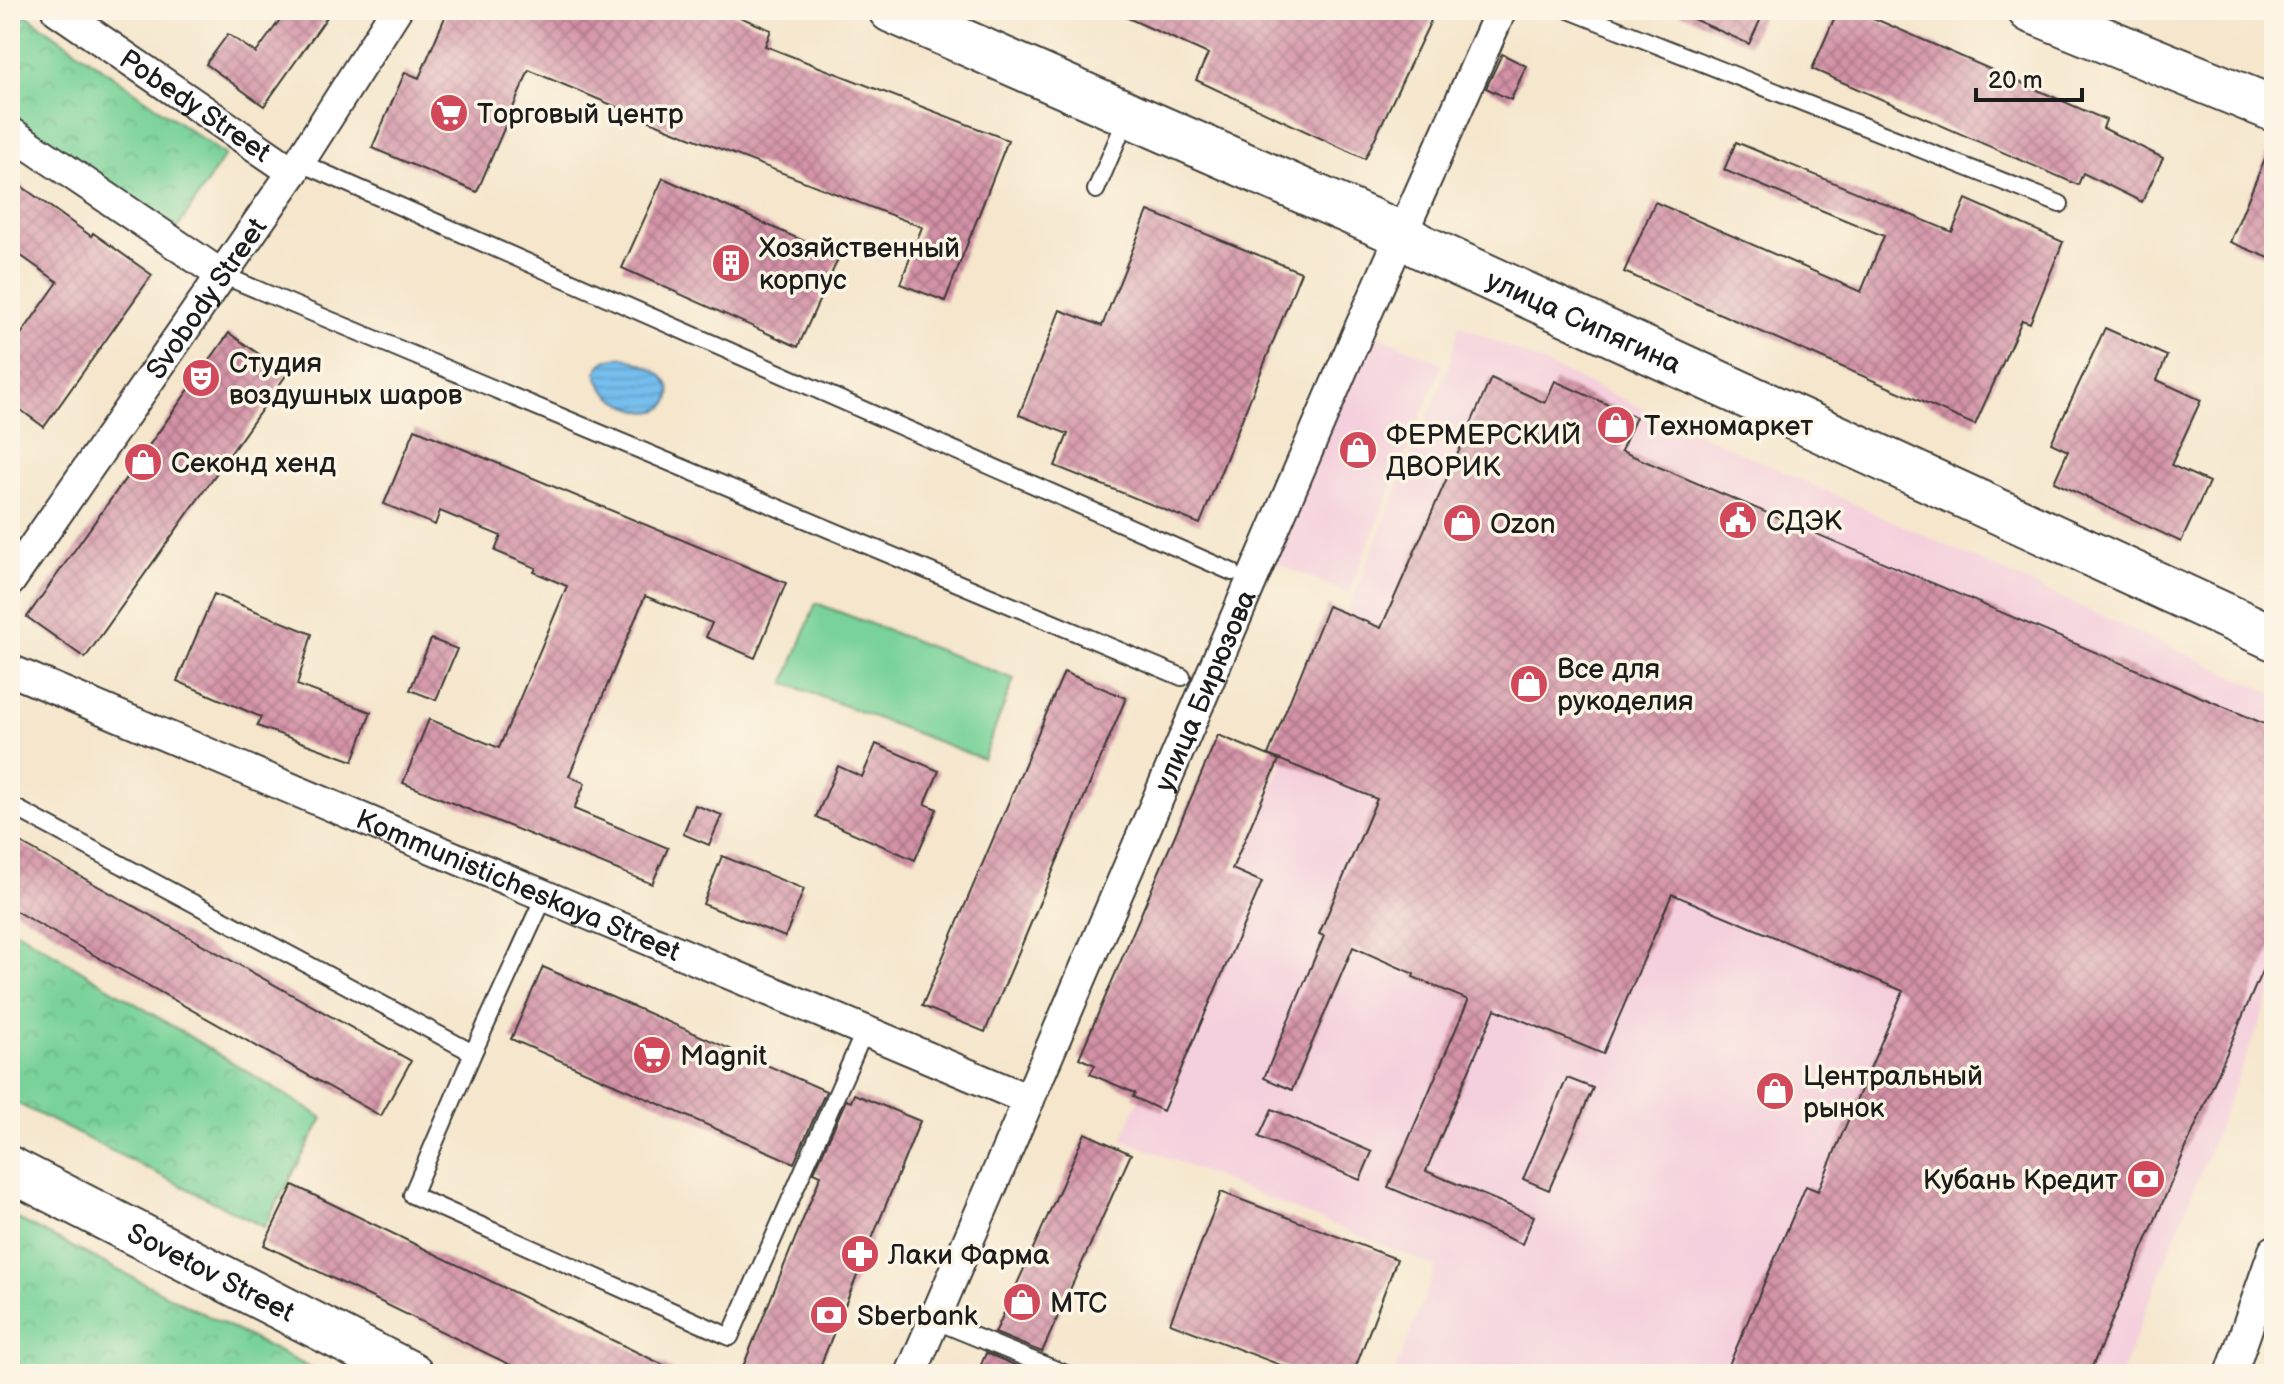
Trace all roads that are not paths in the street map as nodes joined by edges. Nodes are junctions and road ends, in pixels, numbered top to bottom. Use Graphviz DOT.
graph roads {
  1 [pos="57,10"];
  2 [pos="396,10"];
  3 [pos="891,10"];
  4 [pos="1501,10"];
  5 [pos="1569,10"];
  6 [pos="2030,10"];
  7 [pos="2274,109"];
  8 [pos="1128,115"];
  9 [pos="10,132"];
  10 [pos="296,167"];
  11 [pos="1096,190"];
  12 [pos="2060,204"];
  13 [pos="1401,234"];
  14 [pos="220,274"];
  15 [pos="1232,572"];
  16 [pos="10,581"];
  17 [pos="2274,638"];
  18 [pos="10,670"];
  19 [pos="1182,677"];
  20 [pos="10,805"];
  21 [pos="545,895"];
  22 [pos="865,1030"];
  23 [pos="473,1053"];
  24 [pos="1029,1100"];
  25 [pos="10,1169"];
  26 [pos="2274,1251"];
  27 [pos="934,1320"];
  28 [pos="411,1374"];
  29 [pos="911,1374"];
  30 [pos="1066,1374"];
  31 [pos="2231,1374"];
  1 -- 10 [label="street, Pobedy Street"];
  2 -- 10 [label="street, Svobody Street"];
  3 -- 8 [label="street, улица Сипягина"];
  4 -- 13 [label="street, улица Бирюзова"];
  5 -- 12 [label="lane"];
  6 -- 7 [label="street"];
  8 -- 11 [label="lane"];
  8 -- 13 [label="street, улица Сипягина"];
  9 -- 14 [label="street"];
  10 -- 14 [label="street, Svobody Street"];
  10 -- 15 [label="lane"];
  13 -- 17 [label="street, улица Сипягина"];
  13 -- 24 [label="street, улица Бирюзова"];
  14 -- 16 [label="street, Svobody Street"];
  14 -- 19 [label="lane"];
  18 -- 21 [label="street, Kommunisticheskaya Street"];
  20 -- 23 [label="lane"];
  21 -- 22 [label="street, Kommunisticheskaya Street"];
  21 -- 23 [label="lane"];
  22 -- 23 [label="lane"];
  22 -- 24 [label="street, Kommunisticheskaya Street"];
  24 -- 27 [label="street, улица Бирюзова"];
  25 -- 28 [label="street, Sovetov Street"];
  26 -- 31 [label="street"];
  27 -- 29 [label="street, улица Бирюзова"];
  27 -- 30 [label="lane"];
}
